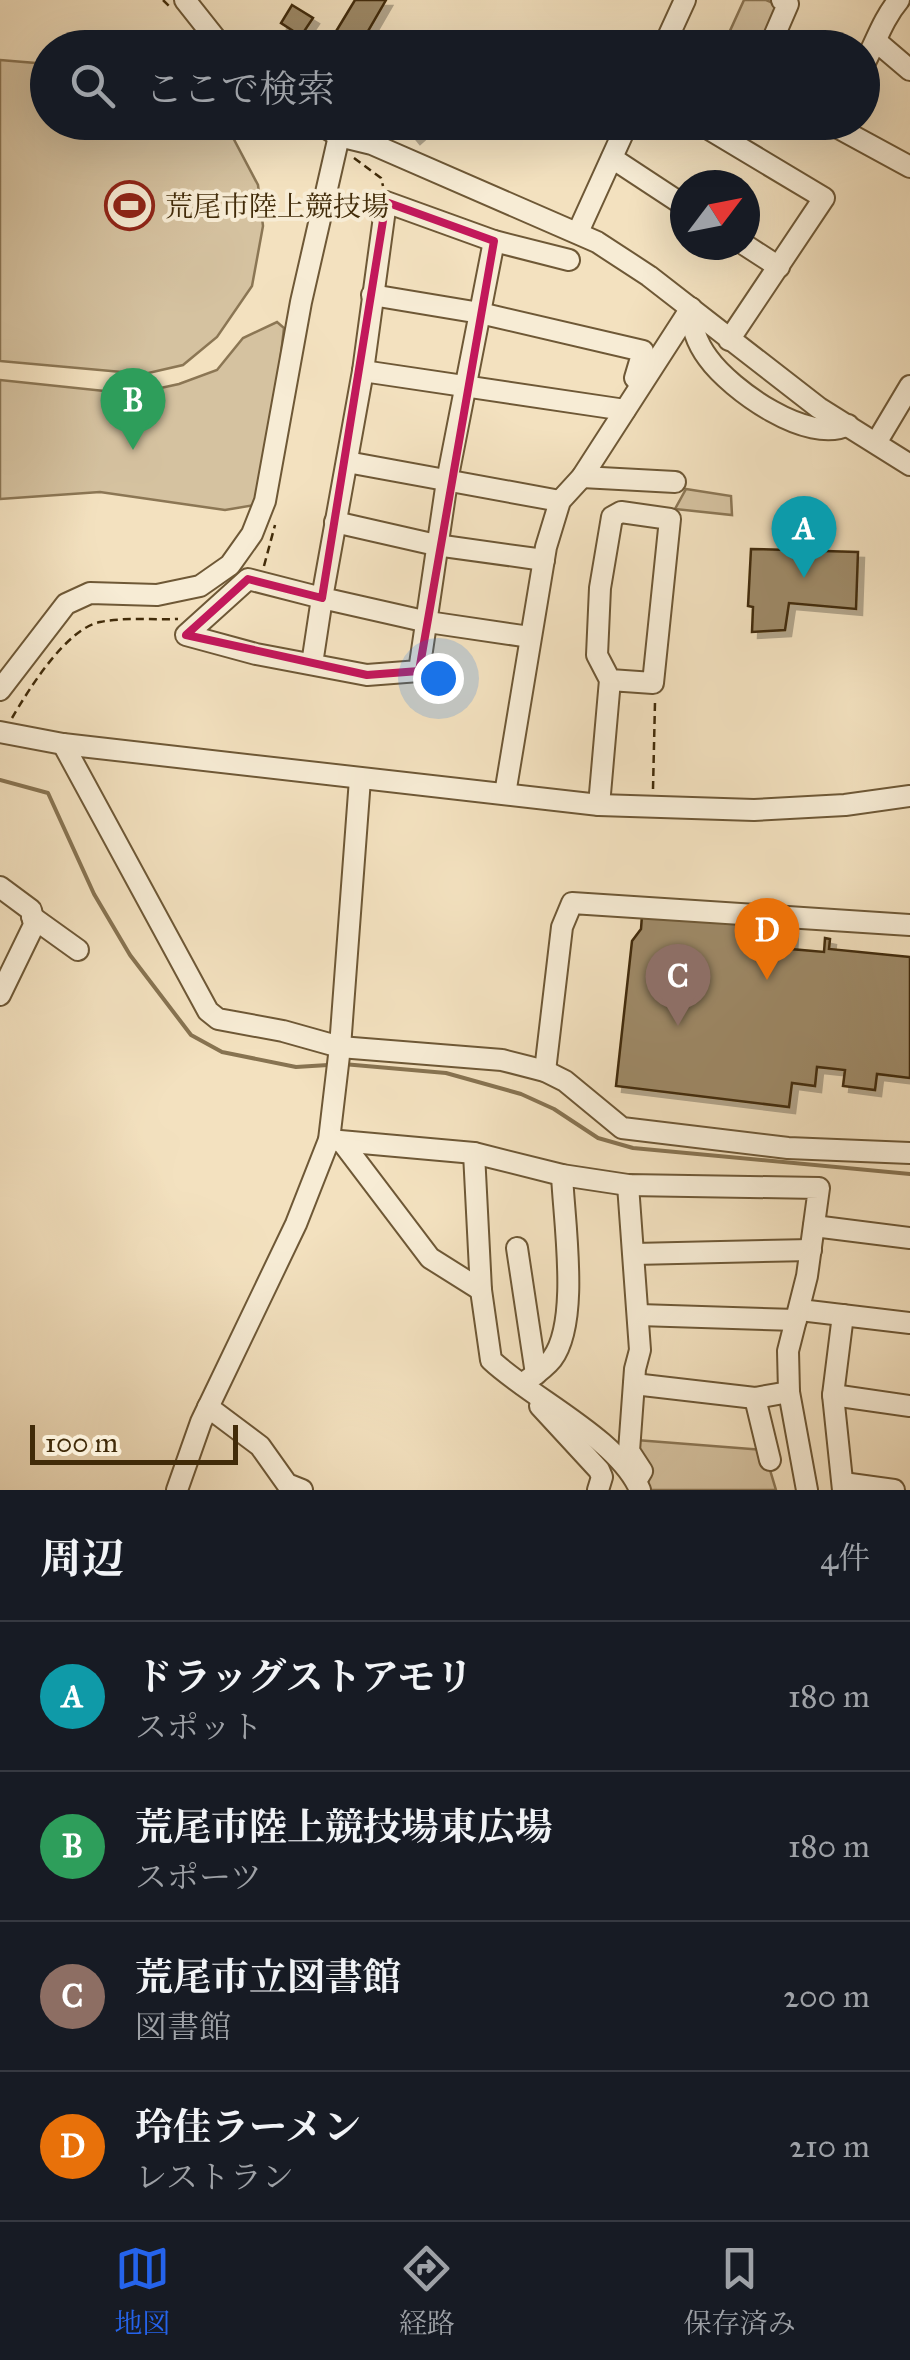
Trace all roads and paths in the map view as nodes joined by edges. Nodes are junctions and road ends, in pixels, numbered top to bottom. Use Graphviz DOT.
graph roads {
  1 [pos="185,0"];
  2 [pos="685,0"];
  3 [pos="899,0"];
  4 [pos="787,1"];
  5 [pos="208,30"];
  6 [pos="671,30"];
  7 [pos="777,30"];
  8 [pos="880,33"];
  9 [pos="880,45"];
  10 [pos="910,70"];
  11 [pos="337,140"];
  12 [pos="355,140"];
  13 [pos="620,140"];
  14 [pos="726,140"];
  15 [pos="861,140"];
  16 [pos="361,154"];
  17 [pos="612,158"];
  18 [pos="910,167"];
  19 [pos="670,196"];
  20 [pos="386,202"];
  21 [pos="578,232"];
  22 [pos="494,241"];
  23 [pos="760,254"];
  24 [pos="569,260"];
  25 [pos="780,267"];
  26 [pos="372,296"];
  27 [pos="690,308"];
  28 [pos="480,313"];
  29 [pos="729,340"];
  30 [pos="363,371"];
  31 [pos="644,381"];
  32 [pos="466,384"];
  33 [pos="910,386"];
  34 [pos="626,410"];
  35 [pos="848,425"];
  36 [pos="876,442"];
  37 [pos="347,462"];
  38 [pos="910,465"];
  39 [pos="582,477"];
  40 [pos="446,482"];
  41 [pos="675,482"];
  42 [pos="560,501"];
  43 [pos="336,522"];
  44 [pos="436,545"];
  45 [pos="544,560"];
  46 [pos="322,598"];
  47 [pos="428,622"];
  48 [pos="530,638"];
  49 [pos="312,664"];
  50 [pos="610,680"];
  51 [pos="2,684"];
  52 [pos="655,702"];
  53 [pos="0,732"];
  54 [pos="63,744"];
  55 [pos="360,779"];
  56 [pos="506,794"];
  57 [pos="653,795"];
  58 [pos="910,796"];
  59 [pos="599,805"];
  60 [pos="0,888"];
  61 [pos="32,917"];
  62 [pos="910,925"];
  63 [pos="78,950"];
  64 [pos="0,995"];
  65 [pos="340,1049"];
  66 [pos="545,1071"];
  67 [pos="335,1141"];
  68 [pos="474,1153"];
  69 [pos="910,1153"];
  70 [pos="562,1175"];
  71 [pos="628,1184"];
  72 [pos="814,1226"];
  73 [pos="910,1238"];
  74 [pos="517,1248"];
  75 [pos="811,1250"];
  76 [pos="634,1254"];
  77 [pos="482,1290"];
  78 [pos="640,1315"];
  79 [pos="798,1315"];
  80 [pos="843,1315"];
  81 [pos="910,1323"];
  82 [pos="530,1383"];
  83 [pos="634,1384"];
  84 [pos="788,1392"];
  85 [pos="833,1396"];
  86 [pos="755,1398"];
  87 [pos="910,1406"];
  88 [pos="208,1407"];
  89 [pos="770,1460"];
  90 [pos="638,1485"];
  91 [pos="843,1486"];
  92 [pos="177,1490"];
  93 [pos="302,1490"];
  94 [pos="598,1490"];
  95 [pos="807,1490"];
  96 [pos="894,1490"];
  1 -- 5 [label="street"];
  2 -- 6 [label="street"];
  3 -- 8 [label="street"];
  4 -- 7 [label="street"];
  9 -- 10 [label="street"];
  11 -- 51 [label="street"];
  12 -- 21 [label="street"];
  13 -- 17 [label="street"];
  14 -- 25 [label="street"];
  15 -- 18 [label="street"];
  16 -- 20 [label="path"];
  17 -- 19 [label="street"];
  17 -- 21 [label="street"];
  20 -- 22 [label="street"];
  20 -- 26 [label="street"];
  21 -- 27 [label="street"];
  22 -- 24 [label="street"];
  22 -- 28 [label="street"];
  23 -- 25 [label="street"];
  25 -- 29 [label="street"];
  26 -- 28 [label="street"];
  26 -- 30 [label="street"];
  27 -- 29 [label="street"];
  27 -- 31 [label="street"];
  27 -- 35 [label="street"];
  28 -- 31 [label="street"];
  28 -- 32 [label="street"];
  29 -- 35 [label="street"];
  30 -- 32 [label="street"];
  30 -- 37 [label="street"];
  31 -- 34 [label="street"];
  32 -- 34 [label="street"];
  32 -- 40 [label="street"];
  33 -- 36 [label="street"];
  34 -- 39 [label="street"];
  35 -- 36 [label="street"];
  36 -- 38 [label="street"];
  37 -- 40 [label="street"];
  37 -- 43 [label="street"];
  39 -- 41 [label="street"];
  39 -- 42 [label="street"];
  40 -- 42 [label="street"];
  40 -- 44 [label="street"];
  42 -- 45 [label="street"];
  43 -- 44 [label="street"];
  43 -- 46 [label="street"];
  44 -- 45 [label="street"];
  44 -- 47 [label="street"];
  45 -- 48 [label="street"];
  46 -- 47 [label="street"];
  46 -- 49 [label="street"];
  46 -- 49 [label="street"];
  47 -- 48 [label="street"];
  47 -- 49 [label="street"];
  48 -- 56 [label="street"];
  50 -- 50 [label="street"];
  50 -- 59 [label="street"];
  52 -- 57 [label="path"];
  53 -- 54 [label="street"];
  54 -- 55 [label="street"];
  54 -- 65 [label="street"];
  55 -- 56 [label="street"];
  55 -- 65 [label="street"];
  56 -- 59 [label="street"];
  58 -- 59 [label="street"];
  60 -- 61 [label="street"];
  61 -- 63 [label="street"];
  61 -- 64 [label="street"];
  62 -- 66 [label="street"];
  65 -- 66 [label="street"];
  65 -- 67 [label="street"];
  66 -- 69 [label="street"];
  67 -- 68 [label="street"];
  67 -- 77 [label="street"];
  67 -- 88 [label="street"];
  68 -- 70 [label="street"];
  68 -- 77 [label="street"];
  70 -- 71 [label="street"];
  70 -- 82 [label="street"];
  71 -- 72 [label="street"];
  71 -- 76 [label="street"];
  72 -- 73 [label="street"];
  72 -- 75 [label="street"];
  74 -- 82 [label="street"];
  75 -- 76 [label="street"];
  75 -- 79 [label="street"];
  76 -- 78 [label="street"];
  77 -- 82 [label="street"];
  78 -- 79 [label="street"];
  78 -- 83 [label="street"];
  79 -- 80 [label="street"];
  79 -- 84 [label="street"];
  80 -- 81 [label="street"];
  80 -- 85 [label="street"];
  82 -- 90 [label="street"];
  82 -- 94 [label="street"];
  83 -- 86 [label="street"];
  83 -- 90 [label="street"];
  84 -- 86 [label="street"];
  84 -- 95 [label="street"];
  85 -- 87 [label="street"];
  85 -- 91 [label="street"];
  86 -- 89 [label="street"];
  88 -- 92 [label="street"];
  88 -- 93 [label="street"];
  91 -- 96 [label="street"];
}
